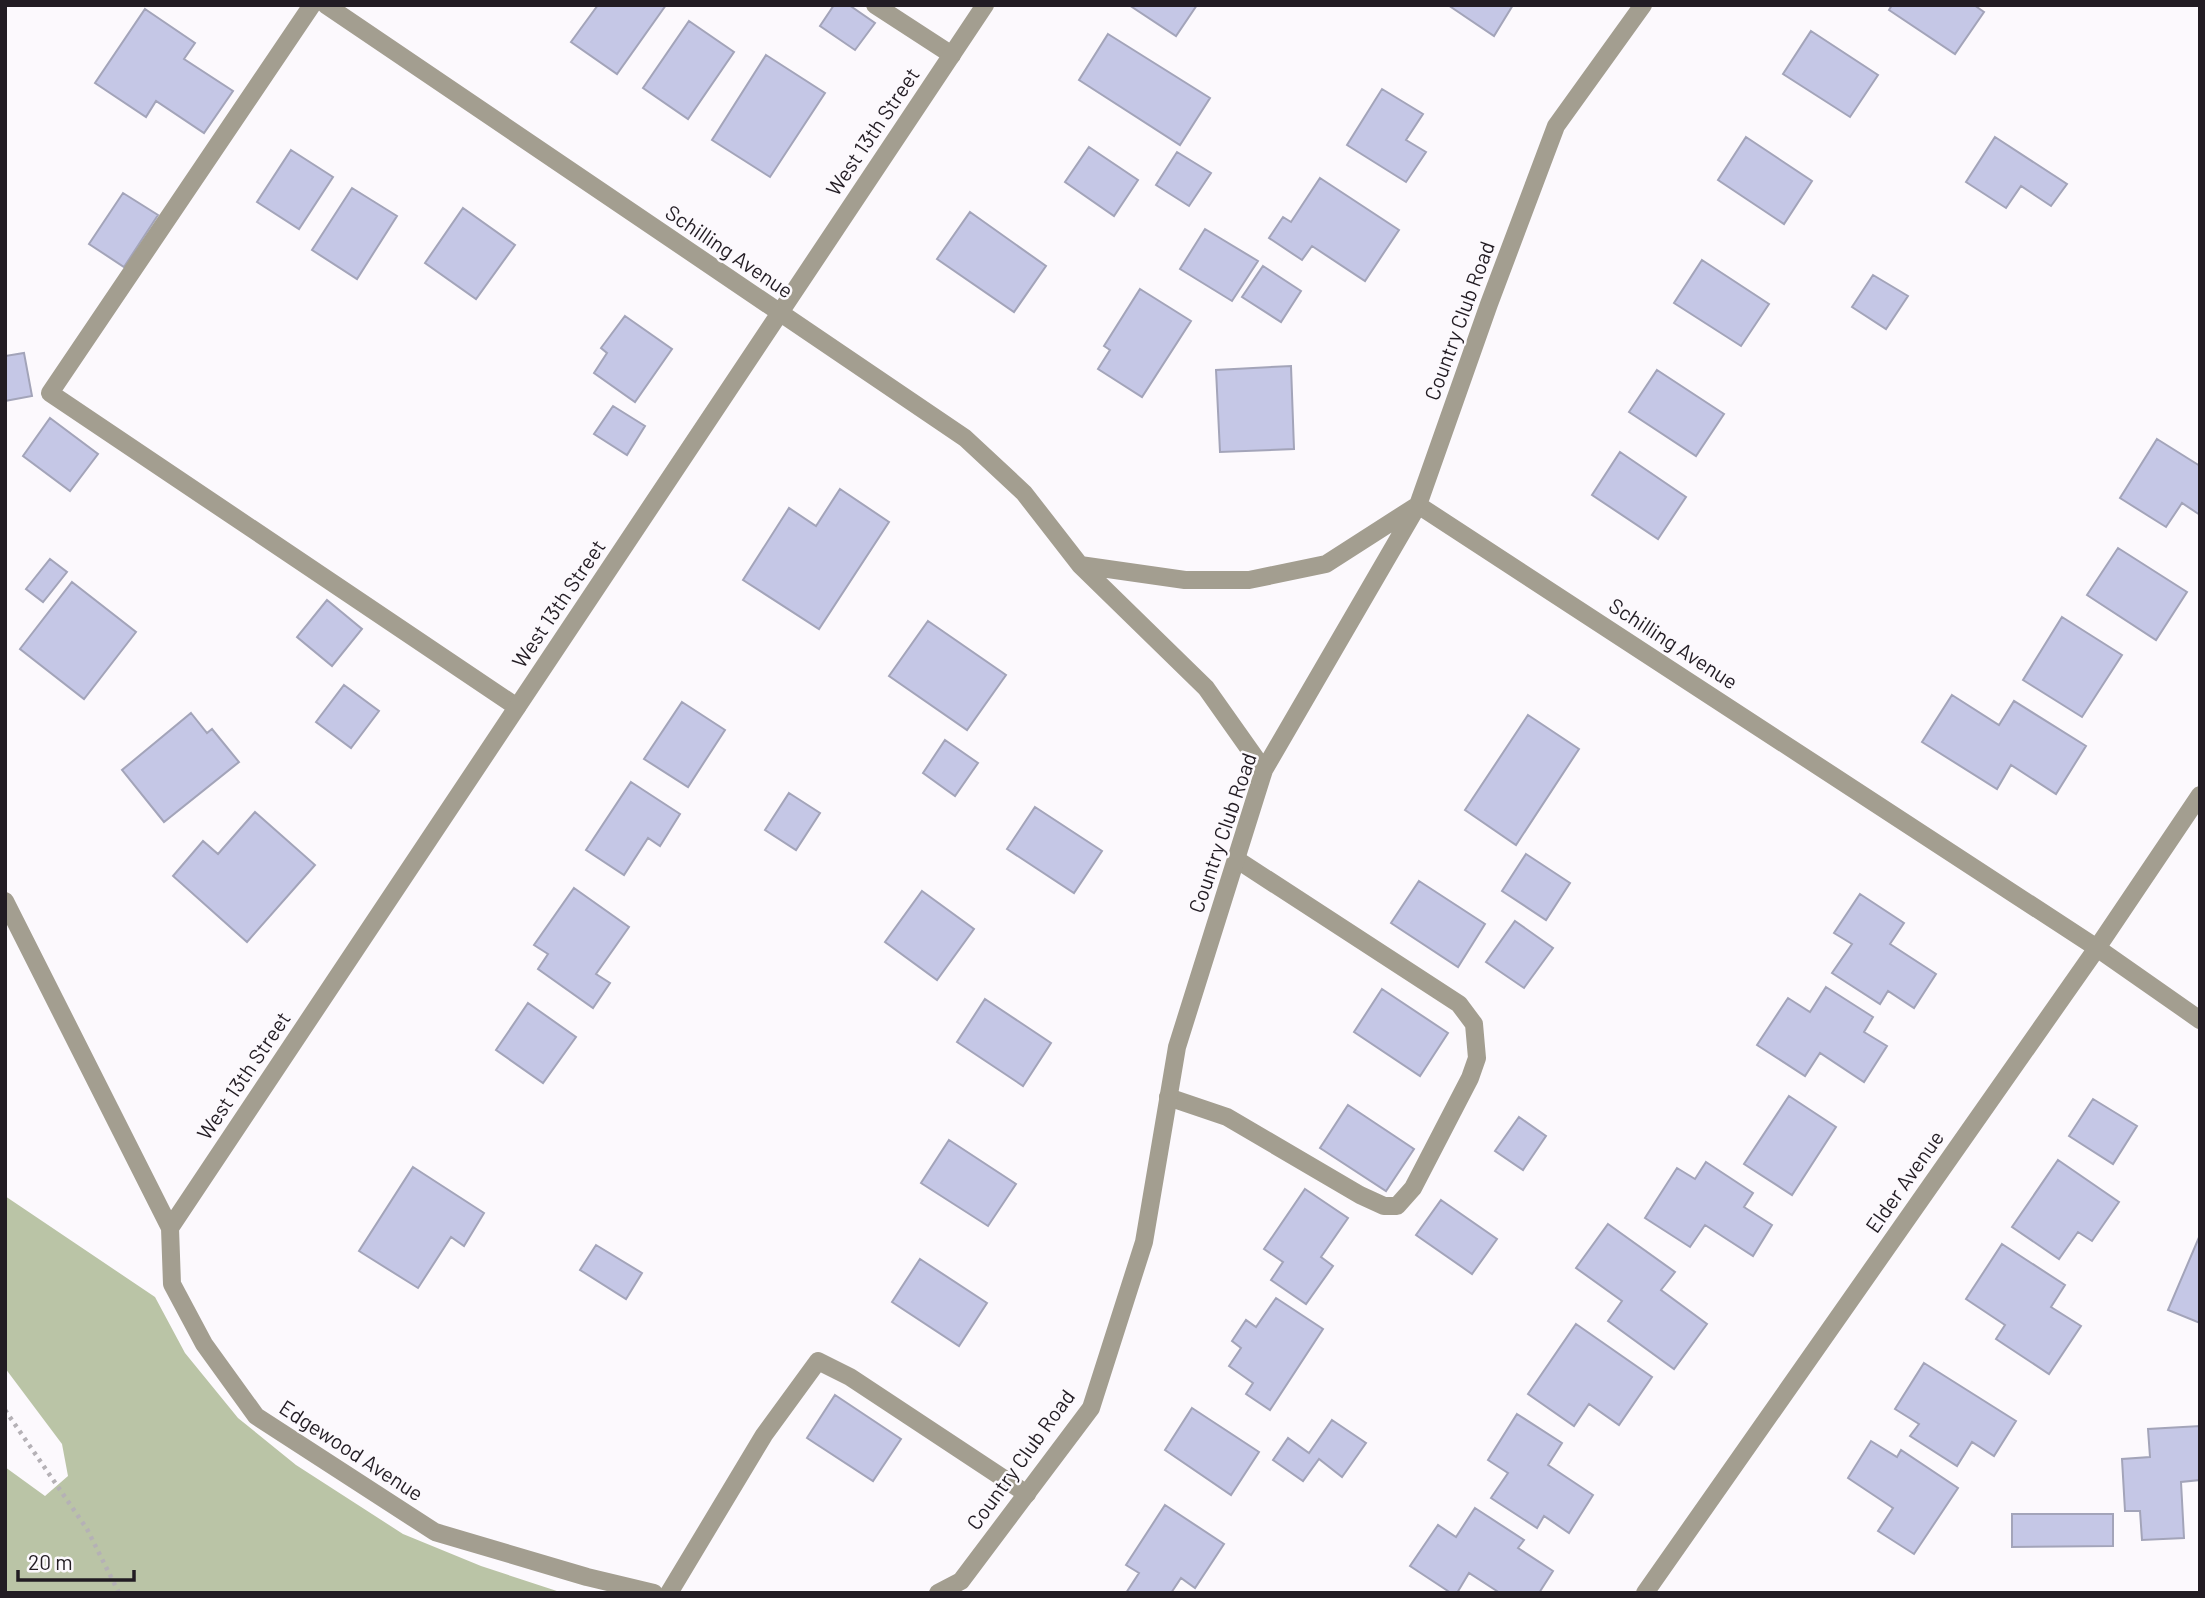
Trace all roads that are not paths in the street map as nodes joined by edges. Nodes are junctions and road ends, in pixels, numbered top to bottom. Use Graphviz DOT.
graph roads {
  1 [pos="312,5"];
  2 [pos="326,5"];
  3 [pos="875,5"];
  4 [pos="985,5"];
  5 [pos="1643,5"];
  6 [pos="952,55"];
  7 [pos="780,313"];
  8 [pos="1418,505"];
  9 [pos="1080,565"];
  10 [pos="517,708"];
  11 [pos="1264,770"];
  12 [pos="2200,795"];
  13 [pos="1236,859"];
  14 [pos="5,901"];
  15 [pos="2097,948"];
  16 [pos="2200,1020"];
  17 [pos="1168,1097"];
  18 [pos="170,1228"];
  19 [pos="1027,1494"];
  20 [pos="654,1593"];
  21 [pos="669,1593"];
  22 [pos="938,1593"];
  23 [pos="1645,1593"];
  1 -- 10 [label="street"];
  2 -- 7 [label="street, Schilling Avenue"];
  3 -- 6 [label="street"];
  4 -- 6 [label="street, West 13th Street"];
  5 -- 8 [label="street, Country Club Road"];
  6 -- 7 [label="street, West 13th Street"];
  7 -- 9 [label="street, Schilling Avenue"];
  7 -- 10 [label="street, West 13th Street"];
  8 -- 9 [label="street"];
  8 -- 11 [label="street, Country Club Road"];
  8 -- 15 [label="street, Schilling Avenue"];
  9 -- 11 [label="street, Schilling Avenue"];
  10 -- 18 [label="street, West 13th Street"];
  11 -- 13 [label="street, Country Club Road"];
  12 -- 15 [label="street, Elder Avenue"];
  13 -- 17 [label="street, Country Club Road"];
  13 -- 17 [label="street"];
  14 -- 18 [label="street, Edgewood Avenue"];
  15 -- 16 [label="street, Schilling Avenue"];
  15 -- 23 [label="street, Elder Avenue"];
  17 -- 19 [label="street, Country Club Road"];
  18 -- 20 [label="street, Edgewood Avenue"];
  19 -- 21 [label="street"];
  19 -- 22 [label="street, Country Club Road"];
}
